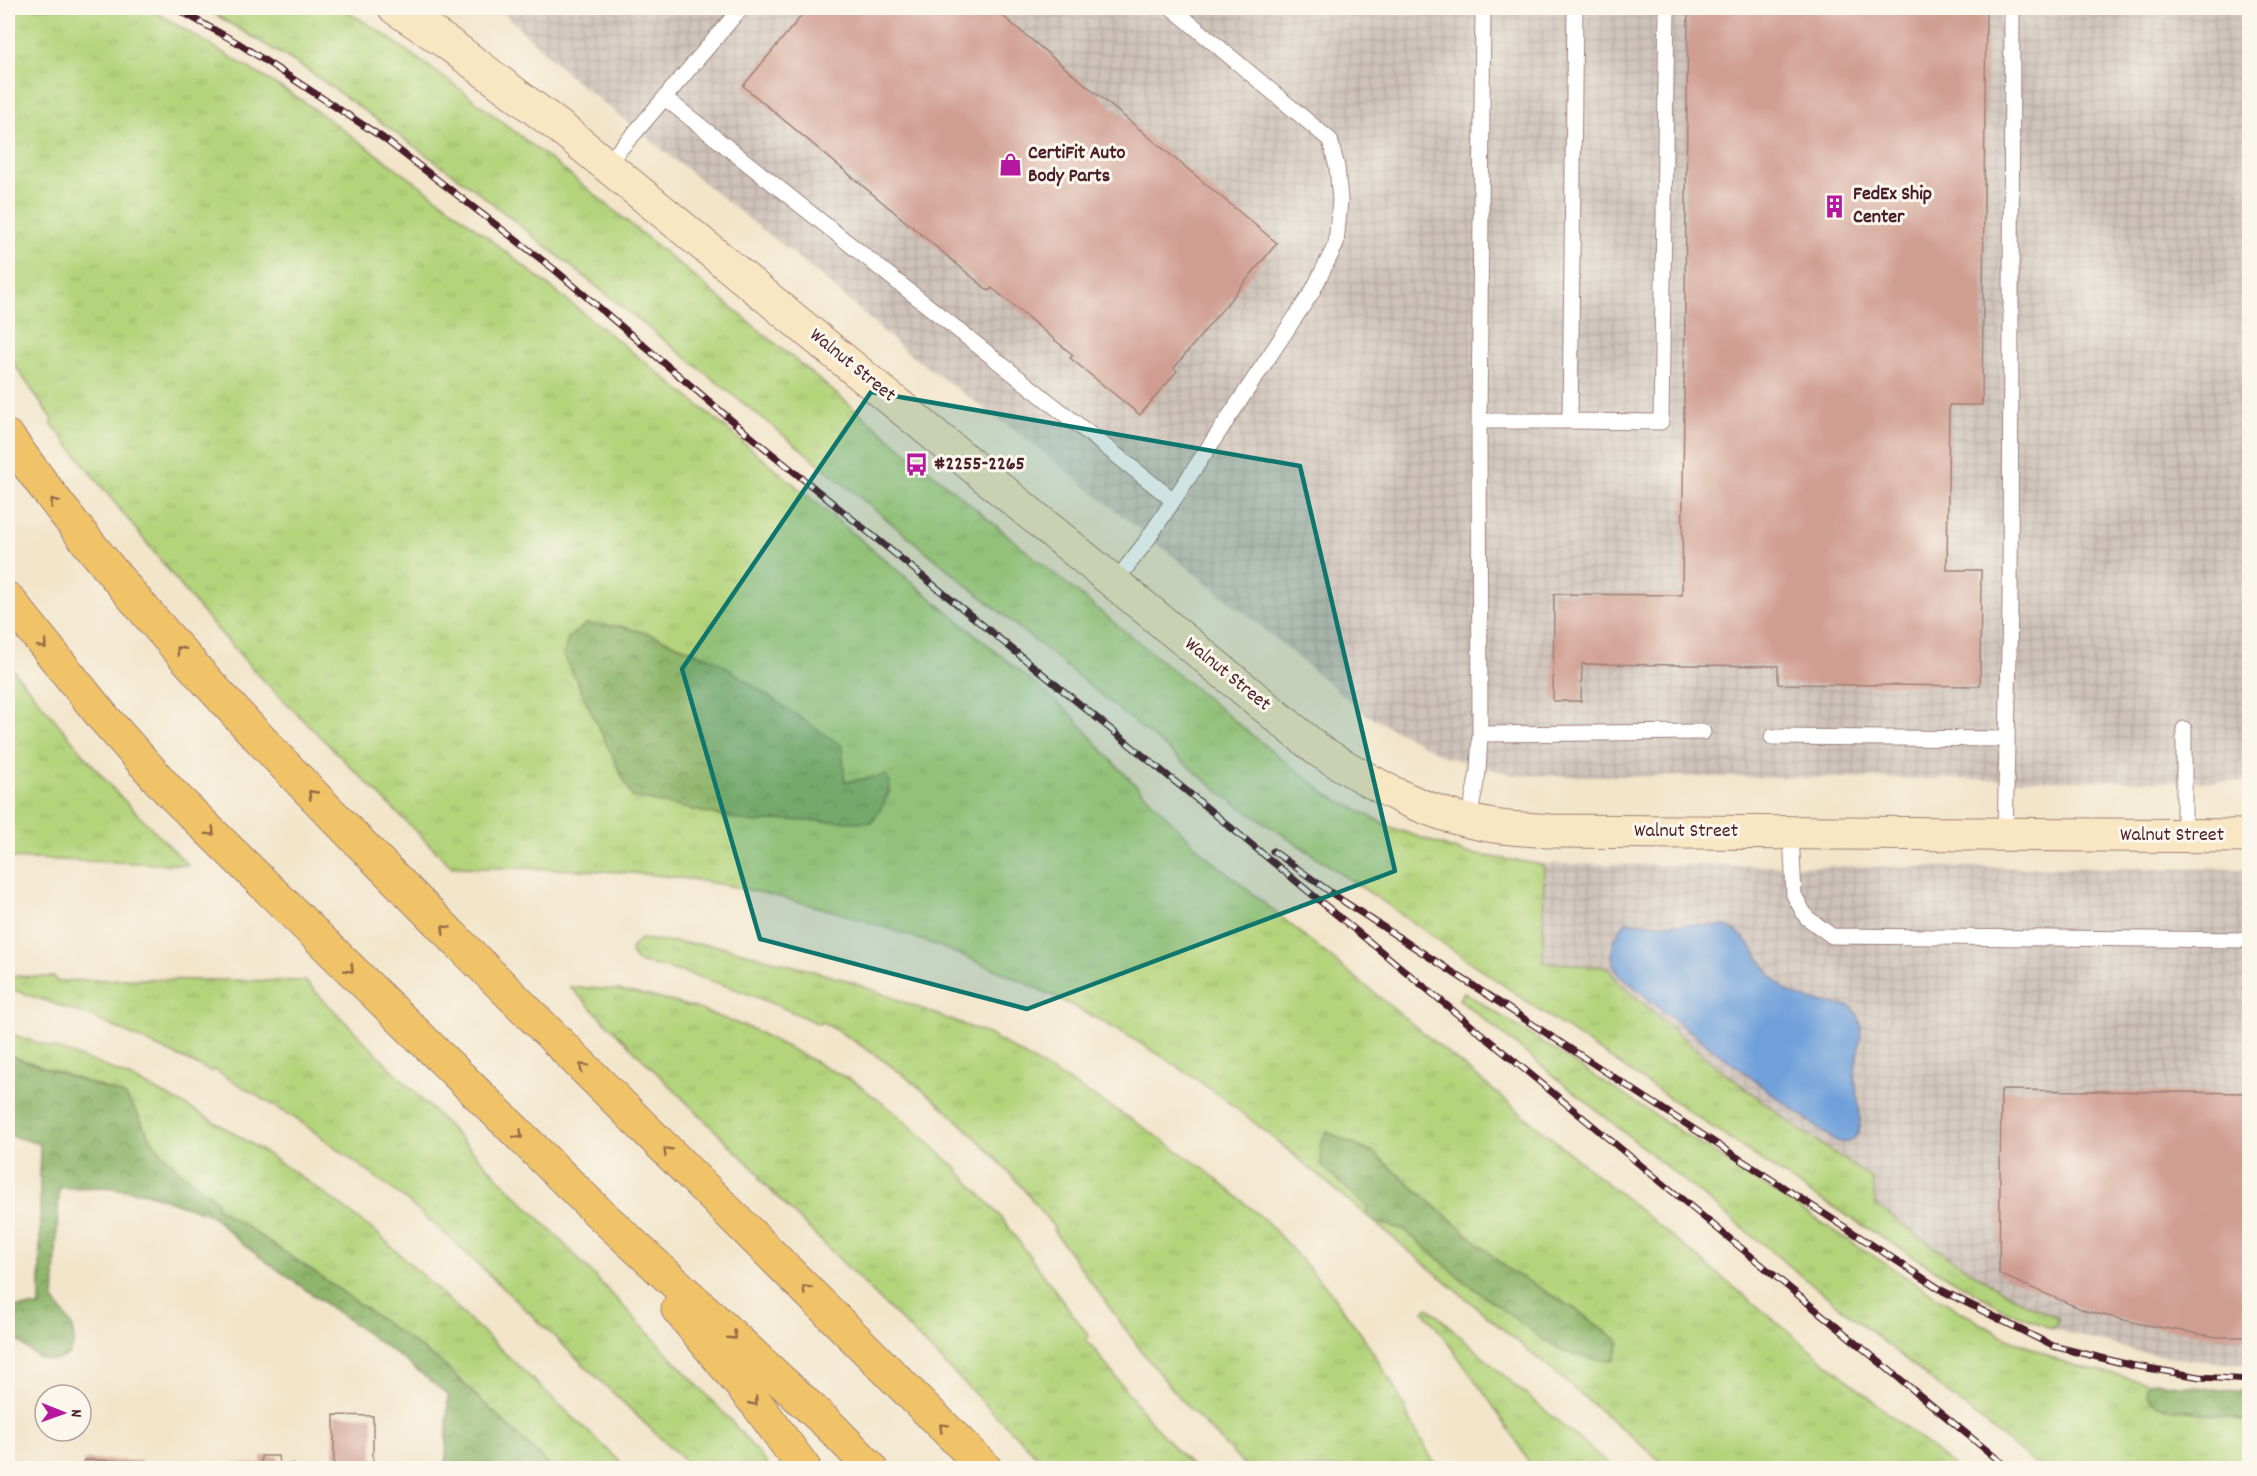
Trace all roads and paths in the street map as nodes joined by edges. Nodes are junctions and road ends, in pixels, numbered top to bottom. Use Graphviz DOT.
graph roads {
  1 [pos="395,8"];
  2 [pos="741,8"];
  3 [pos="1172,8"];
  4 [pos="1483,8"];
  5 [pos="1575,8"];
  6 [pos="1666,8"];
  7 [pos="2012,8"];
  8 [pos="664,98"];
  9 [pos="606,164"];
  10 [pos="1570,420"];
  11 [pos="1479,421"];
  12 [pos="8,437"];
  13 [pos="1173,500"];
  14 [pos="1115,582"];
  15 [pos="8,599"];
  16 [pos="2184,729"];
  17 [pos="1703,732"];
  18 [pos="1480,734"];
  19 [pos="1772,737"];
  20 [pos="2007,739"];
  21 [pos="1469,820"];
  22 [pos="1791,832"];
  23 [pos="2005,835"];
  24 [pos="2184,836"];
  25 [pos="2250,836"];
  26 [pos="2250,940"];
  27 [pos="597,1211"];
  28 [pos="804,1468"];
  29 [pos="871,1468"];
  30 [pos="985,1468"];
  1 -- 9 [label="street, Walnut Street"];
  2 -- 8 [label="lane"];
  3 -- 13 [label="lane"];
  4 -- 11 [label="lane"];
  5 -- 10 [label="lane"];
  6 -- 10 [label="lane"];
  7 -- 20 [label="lane"];
  8 -- 9 [label="lane"];
  8 -- 13 [label="lane"];
  9 -- 14 [label="street, Walnut Street"];
  10 -- 11 [label="lane"];
  11 -- 18 [label="lane"];
  30 -- 12 [label="highway, one-way"];
  13 -- 14 [label="lane"];
  14 -- 21 [label="street, Walnut Street"];
  15 -- 27 [label="highway, one-way"];
  16 -- 24 [label="lane"];
  17 -- 18 [label="lane"];
  18 -- 21 [label="lane"];
  19 -- 20 [label="lane"];
  20 -- 23 [label="lane"];
  21 -- 22 [label="street, Walnut Street"];
  22 -- 23 [label="street, Walnut Street"];
  22 -- 26 [label="lane"];
  23 -- 24 [label="street, Walnut Street"];
  24 -- 25 [label="street, Walnut Street"];
  27 -- 28 [label="highway, one-way"];
  27 -- 29 [label="highway, one-way"];
}
